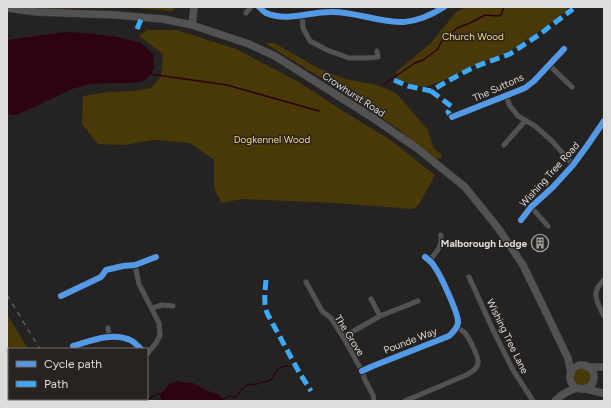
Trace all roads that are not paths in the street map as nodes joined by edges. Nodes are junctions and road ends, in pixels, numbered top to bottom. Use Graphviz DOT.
graph roads {
  1 [pos="194,7"];
  2 [pos="251,7"];
  3 [pos="258,7"];
  4 [pos="444,7"];
  5 [pos="7,8"];
  6 [pos="329,9"];
  7 [pos="246,13"];
  8 [pos="302,16"];
  9 [pos="192,25"];
  10 [pos="564,49"];
  11 [pos="377,51"];
  12 [pos="549,65"];
  13 [pos="572,87"];
  14 [pos="506,96"];
  15 [pos="452,117"];
  16 [pos="525,121"];
  17 [pos="604,121"];
  18 [pos="504,145"];
  19 [pos="573,165"];
  20 [pos="531,207"];
  21 [pos="521,220"];
  22 [pos="548,226"];
  23 [pos="441,234"];
  24 [pos="156,257"];
  25 [pos="425,257"];
  26 [pos="430,260"];
  27 [pos="135,265"];
  28 [pos="469,277"];
  29 [pos="604,280"];
  30 [pos="306,282"];
  31 [pos="71,284"];
  32 [pos="73,291"];
  33 [pos="61,296"];
  34 [pos="371,298"];
  35 [pos="418,301"];
  36 [pos="173,306"];
  37 [pos="152,308"];
  38 [pos="380,316"];
  39 [pos="604,316"];
  40 [pos="457,327"];
  41 [pos="108,328"];
  42 [pos="109,337"];
  43 [pos="343,337"];
  44 [pos="73,346"];
  45 [pos="140,348"];
  46 [pos="148,353"];
  47 [pos="568,358"];
  48 [pos="584,366"];
  49 [pos="604,367"];
  50 [pos="362,371"];
  51 [pos="571,377"];
  52 [pos="594,379"];
  53 [pos="582,389"];
  54 [pos="603,393"];
  55 [pos="563,394"];
  56 [pos="374,401"];
  57 [pos="405,401"];
  58 [pos="533,401"];
  59 [pos="555,401"];
  1 -- 9 [label="main road"];
  2 -- 7 [label="street"];
  3 -- 8 [label="street"];
  4 -- 6 [label="street"];
  5 -- 9 [label="main road, Crowhurst Road"];
  6 -- 8 [label="street"];
  8 -- 11 [label="street"];
  9 -- 47 [label="main road, Crowhurst Road"];
  10 -- 12 [label="street, The Suttons"];
  12 -- 13 [label="street"];
  12 -- 14 [label="street, The Suttons"];
  14 -- 15 [label="street, The Suttons"];
  14 -- 16 [label="street, The Suttons"];
  16 -- 18 [label="street"];
  16 -- 19 [label="street, The Suttons"];
  17 -- 19 [label="street, Wishing Tree Road"];
  19 -- 20 [label="street, Wishing Tree Road"];
  20 -- 21 [label="street, Wishing Tree Road"];
  20 -- 22 [label="street"];
  23 -- 26 [label="street"];
  24 -- 27 [label="street"];
  25 -- 26 [label="street"];
  26 -- 40 [label="street"];
  27 -- 32 [label="street"];
  27 -- 37 [label="street"];
  28 -- 58 [label="street, Wishing Tree Lane"];
  29 -- 39 [label="street"];
  30 -- 43 [label="street, The Grove"];
  31 -- 32 [label="street"];
  32 -- 33 [label="street"];
  34 -- 38 [label="street"];
  35 -- 38 [label="street"];
  36 -- 37 [label="street"];
  37 -- 46 [label="street"];
  38 -- 43 [label="street"];
  40 -- 50 [label="street, Pounde Way"];
  40 -- 57 [label="street"];
  41 -- 42 [label="street"];
  42 -- 44 [label="street"];
  42 -- 45 [label="street"];
  43 -- 50 [label="street, The Grove"];
  47 -- 48 [label="main road"];
  47 -- 51 [label="main road, Crowhurst Road"];
  48 -- 49 [label="main road"];
  48 -- 51 [label="main road"];
  48 -- 52 [label="main road"];
  49 -- 52 [label="main road"];
  50 -- 56 [label="street, The Grove"];
  51 -- 53 [label="main road"];
  51 -- 55 [label="main road"];
  52 -- 53 [label="main road"];
  52 -- 54 [label="main road"];
  53 -- 54 [label="main road"];
  53 -- 55 [label="main road"];
  55 -- 59 [label="main road"];
}
